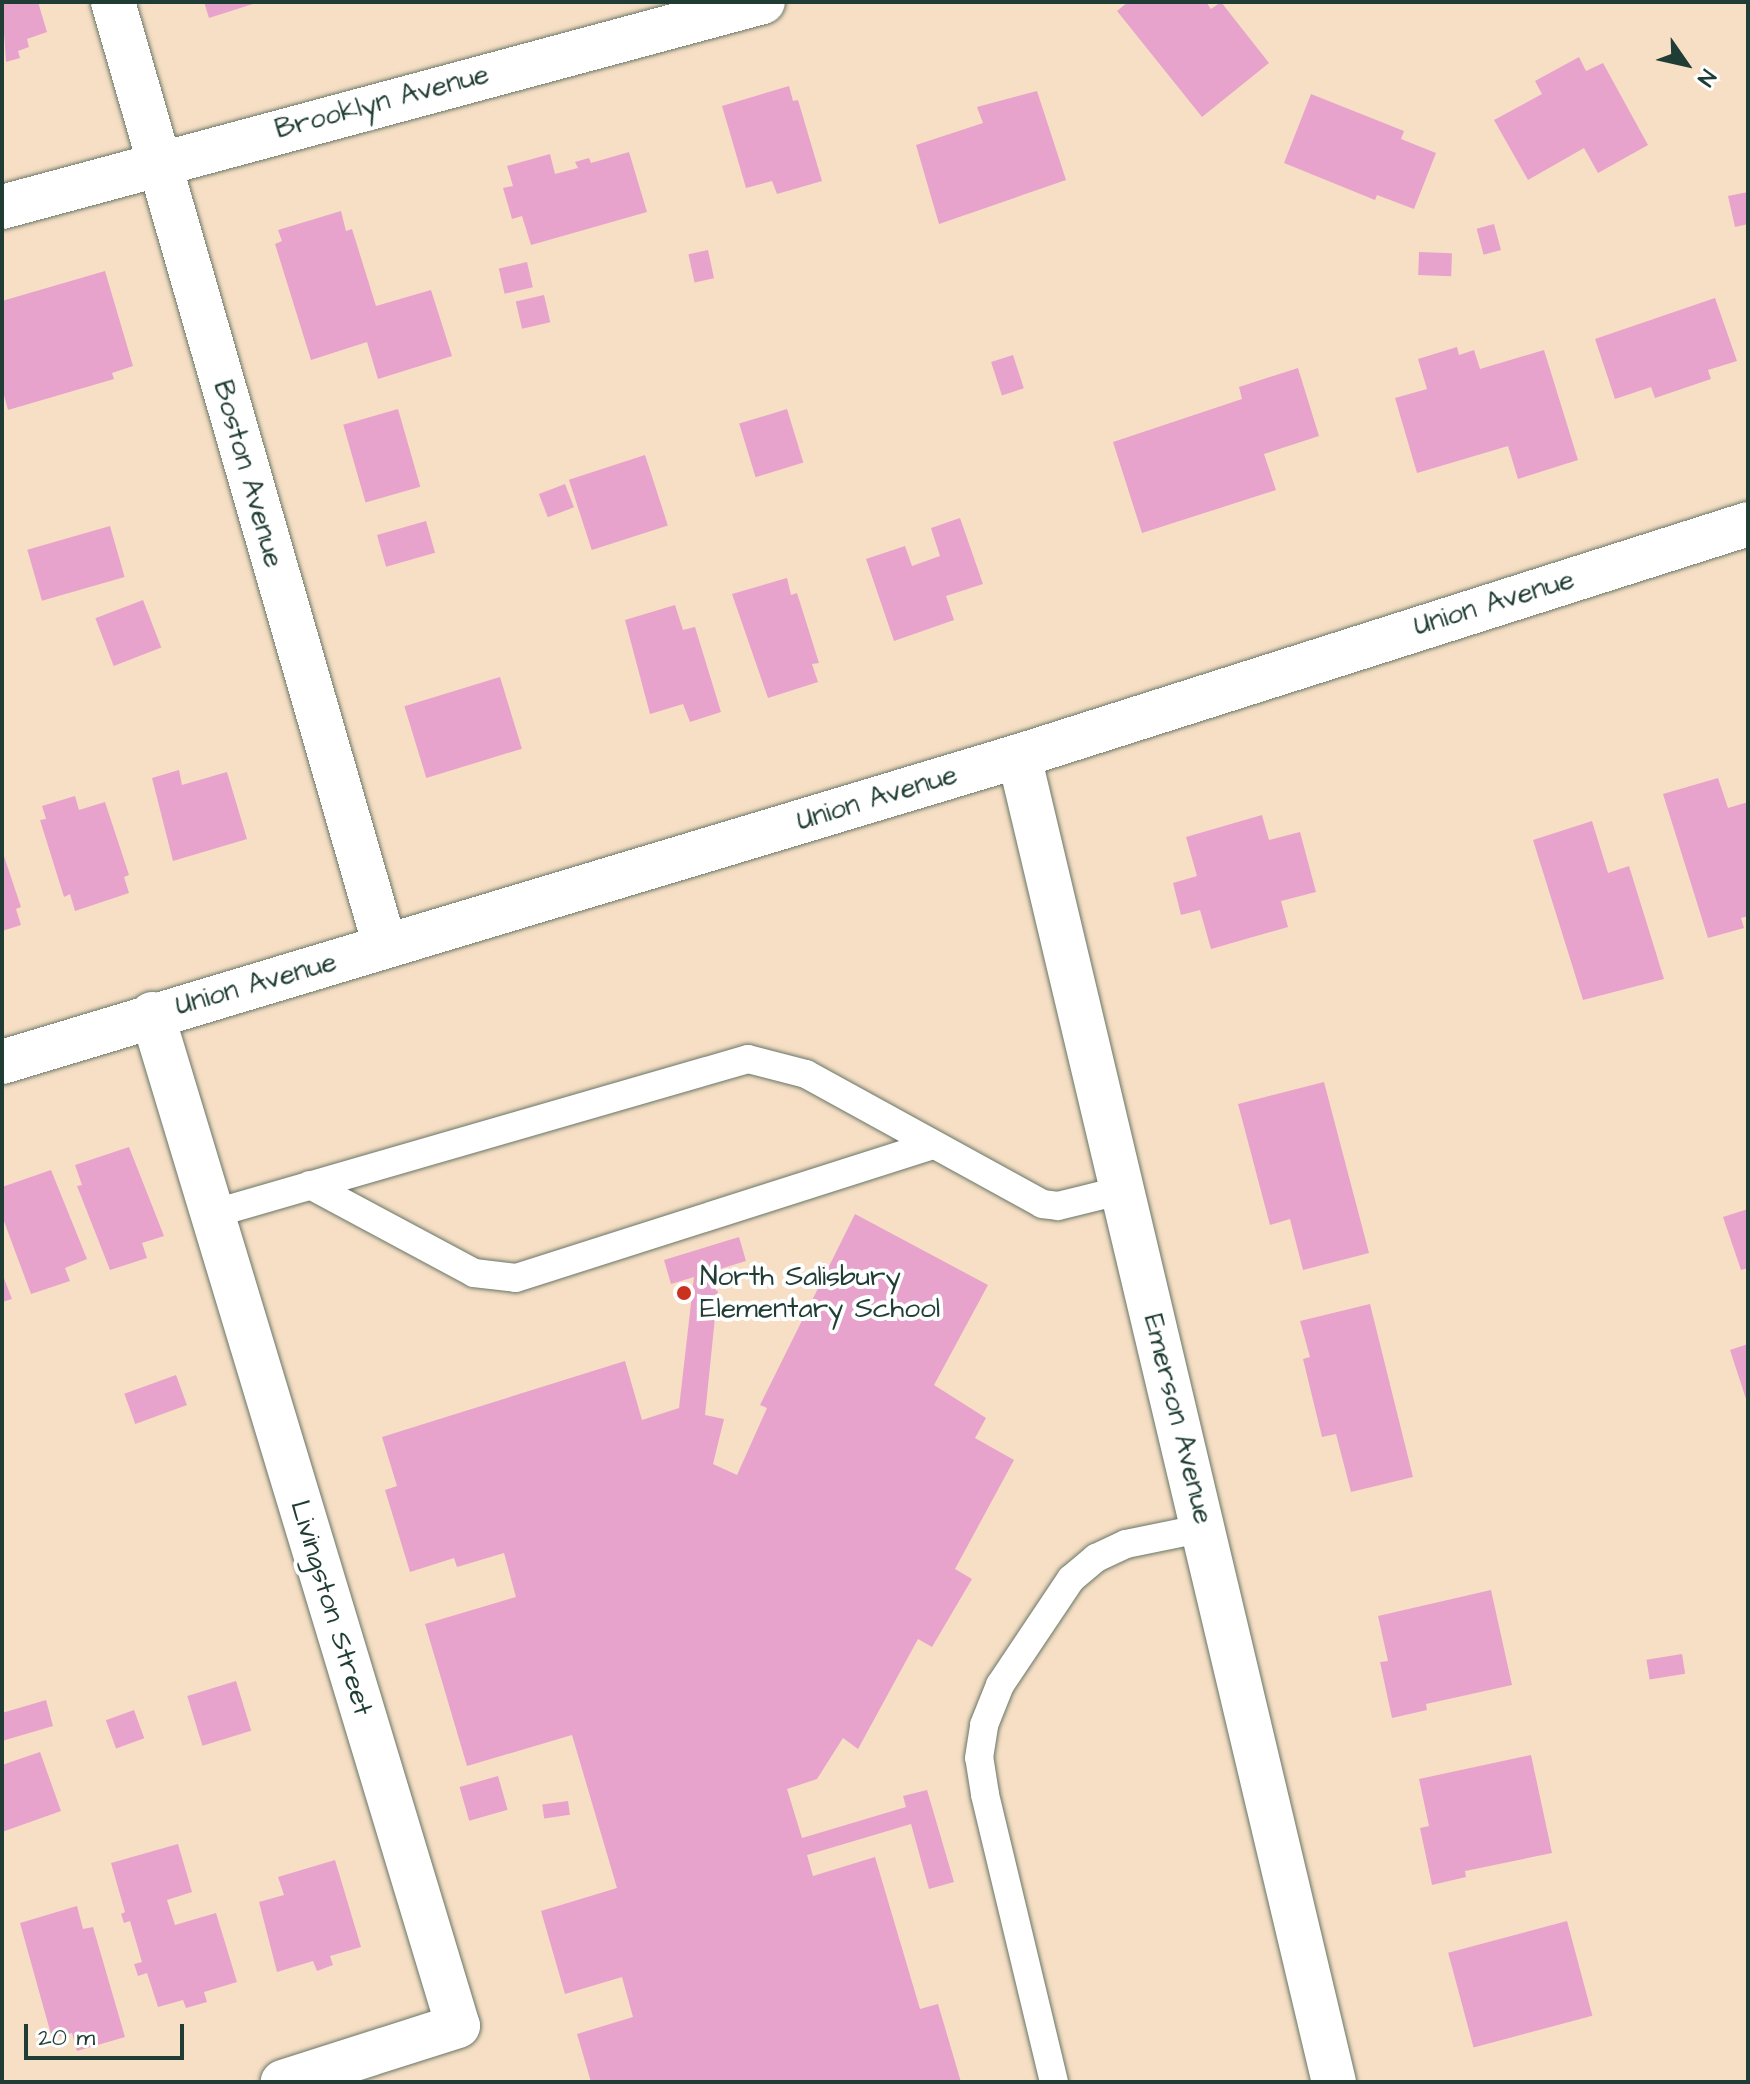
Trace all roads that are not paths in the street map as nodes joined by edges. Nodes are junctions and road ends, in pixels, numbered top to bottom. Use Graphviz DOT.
graph roads {
  1 [pos="113,2"];
  2 [pos="763,2"];
  3 [pos="157,161"];
  4 [pos="2,207"];
  5 [pos="1748,524"];
  6 [pos="1019,756"];
  7 [pos="385,946"];
  8 [pos="152,1014"];
  9 [pos="2,1062"];
  10 [pos="933,1145"];
  11 [pos="310,1185"];
  12 [pos="1123,1190"];
  13 [pos="212,1214"];
  14 [pos="1204,1528"];
  15 [pos="283,2082"];
  16 [pos="1054,2082"];
  17 [pos="1334,2082"];
  1 -- 3 [label="street, Boston Avenue"];
  2 -- 3 [label="street, Brooklyn Avenue"];
  3 -- 4 [label="street, Brooklyn Avenue"];
  3 -- 7 [label="street, Boston Avenue"];
  5 -- 6 [label="street, Union Avenue"];
  6 -- 7 [label="street, Union Avenue"];
  6 -- 12 [label="street, Emerson Avenue"];
  7 -- 8 [label="street, Union Avenue"];
  8 -- 9 [label="street, Union Avenue"];
  8 -- 13 [label="street, Livingston Street"];
  10 -- 11 [label="lane"];
  10 -- 11 [label="lane"];
  10 -- 12 [label="lane"];
  11 -- 13 [label="lane"];
  12 -- 14 [label="street, Emerson Avenue"];
  13 -- 15 [label="street, Livingston Street"];
  14 -- 16 [label="lane"];
  14 -- 17 [label="street, Emerson Avenue"];
}
